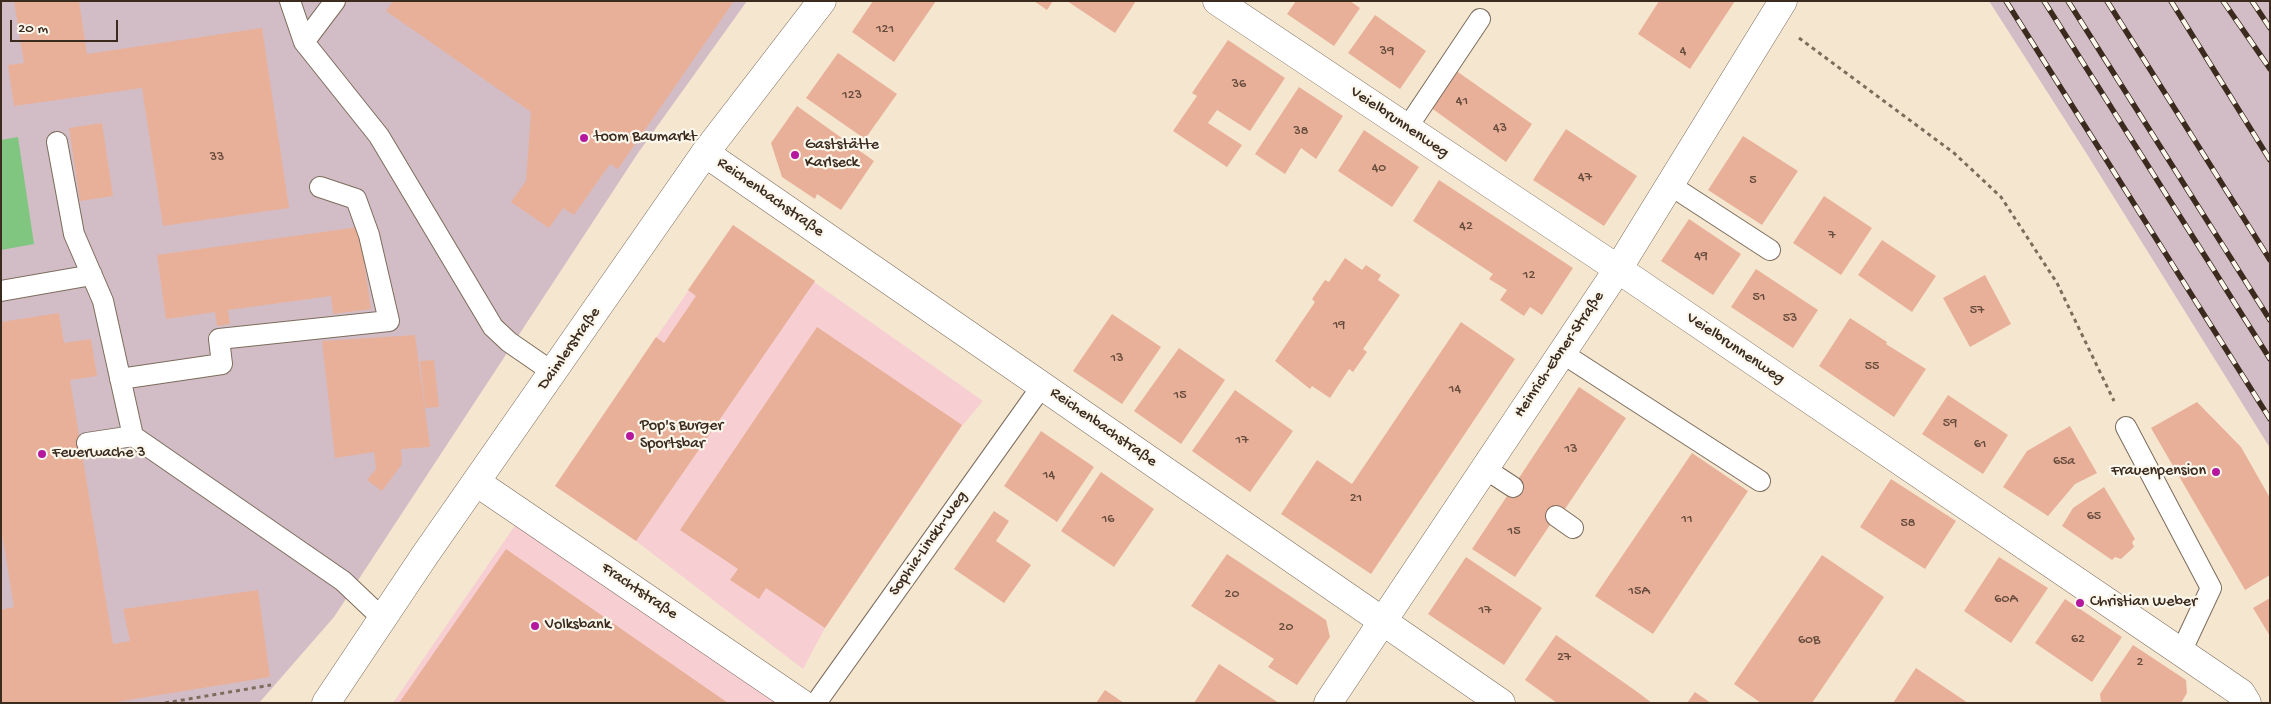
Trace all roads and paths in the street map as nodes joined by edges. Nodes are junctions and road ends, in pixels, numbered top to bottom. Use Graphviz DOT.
graph roads {
  1 [pos="290,1"];
  2 [pos="335,1"];
  3 [pos="822,1"];
  4 [pos="1217,1"];
  5 [pos="1778,10"];
  6 [pos="1480,19"];
  7 [pos="304,42"];
  8 [pos="1407,128"];
  9 [pos="57,142"];
  10 [pos="705,153"];
  11 [pos="1670,185"];
  12 [pos="320,187"];
  13 [pos="1770,250"];
  14 [pos="1618,269"];
  15 [pos="92,275"];
  16 [pos="1,291"];
  17 [pos="1562,353"];
  18 [pos="554,373"];
  19 [pos="120,379"];
  20 [pos="1042,386"];
  21 [pos="2126,426"];
  22 [pos="133,436"];
  23 [pos="86,443"];
  24 [pos="1484,468"];
  25 [pos="1760,481"];
  26 [pos="476,482"];
  27 [pos="1513,487"];
  28 [pos="1556,516"];
  29 [pos="1573,528"];
  30 [pos="382,618"];
  31 [pos="1381,620"];
  32 [pos="2181,652"];
  33 [pos="272,685"];
  34 [pos="2241,699"];
  35 [pos="165,703"];
  36 [pos="326,703"];
  37 [pos="801,703"];
  38 [pos="816,703"];
  39 [pos="1328,703"];
  40 [pos="1500,703"];
  1 -- 7 [label="lane"];
  2 -- 7 [label="lane"];
  3 -- 10 [label="street, Daimlerstraße"];
  4 -- 8 [label="street, Veielbrunnenweg"];
  5 -- 11 [label="street, Heinrich-Ebner-Straße"];
  5 -- 21 [label="path"];
  6 -- 8 [label="lane"];
  7 -- 18 [label="lane"];
  8 -- 14 [label="street, Veielbrunnenweg"];
  9 -- 15 [label="lane"];
  10 -- 18 [label="street, Daimlerstraße"];
  10 -- 20 [label="street, Reichenbachstraße"];
  11 -- 13 [label="lane"];
  11 -- 14 [label="street, Heinrich-Ebner-Straße"];
  12 -- 19 [label="lane"];
  14 -- 17 [label="street, Heinrich-Ebner-Straße"];
  14 -- 32 [label="street, Veielbrunnenweg"];
  15 -- 16 [label="lane"];
  15 -- 19 [label="lane"];
  17 -- 24 [label="street, Heinrich-Ebner-Straße"];
  17 -- 25 [label="lane"];
  18 -- 26 [label="street, Daimlerstraße"];
  19 -- 22 [label="lane"];
  20 -- 31 [label="street, Reichenbachstraße"];
  20 -- 38 [label="lane, Sophia-Linckh-Weg"];
  21 -- 32 [label="lane"];
  22 -- 23 [label="lane"];
  22 -- 30 [label="lane"];
  24 -- 27 [label="lane"];
  24 -- 31 [label="street, Heinrich-Ebner-Straße"];
  26 -- 30 [label="street, Daimlerstraße"];
  26 -- 37 [label="street, Frachtstraße"];
  28 -- 29 [label="lane"];
  30 -- 36 [label="street, Daimlerstraße"];
  31 -- 39 [label="street, Heinrich-Ebner-Straße"];
  31 -- 40 [label="street, Reichenbachstraße"];
  32 -- 34 [label="street, Veielbrunnenweg"];
  33 -- 35 [label="path"];
}
